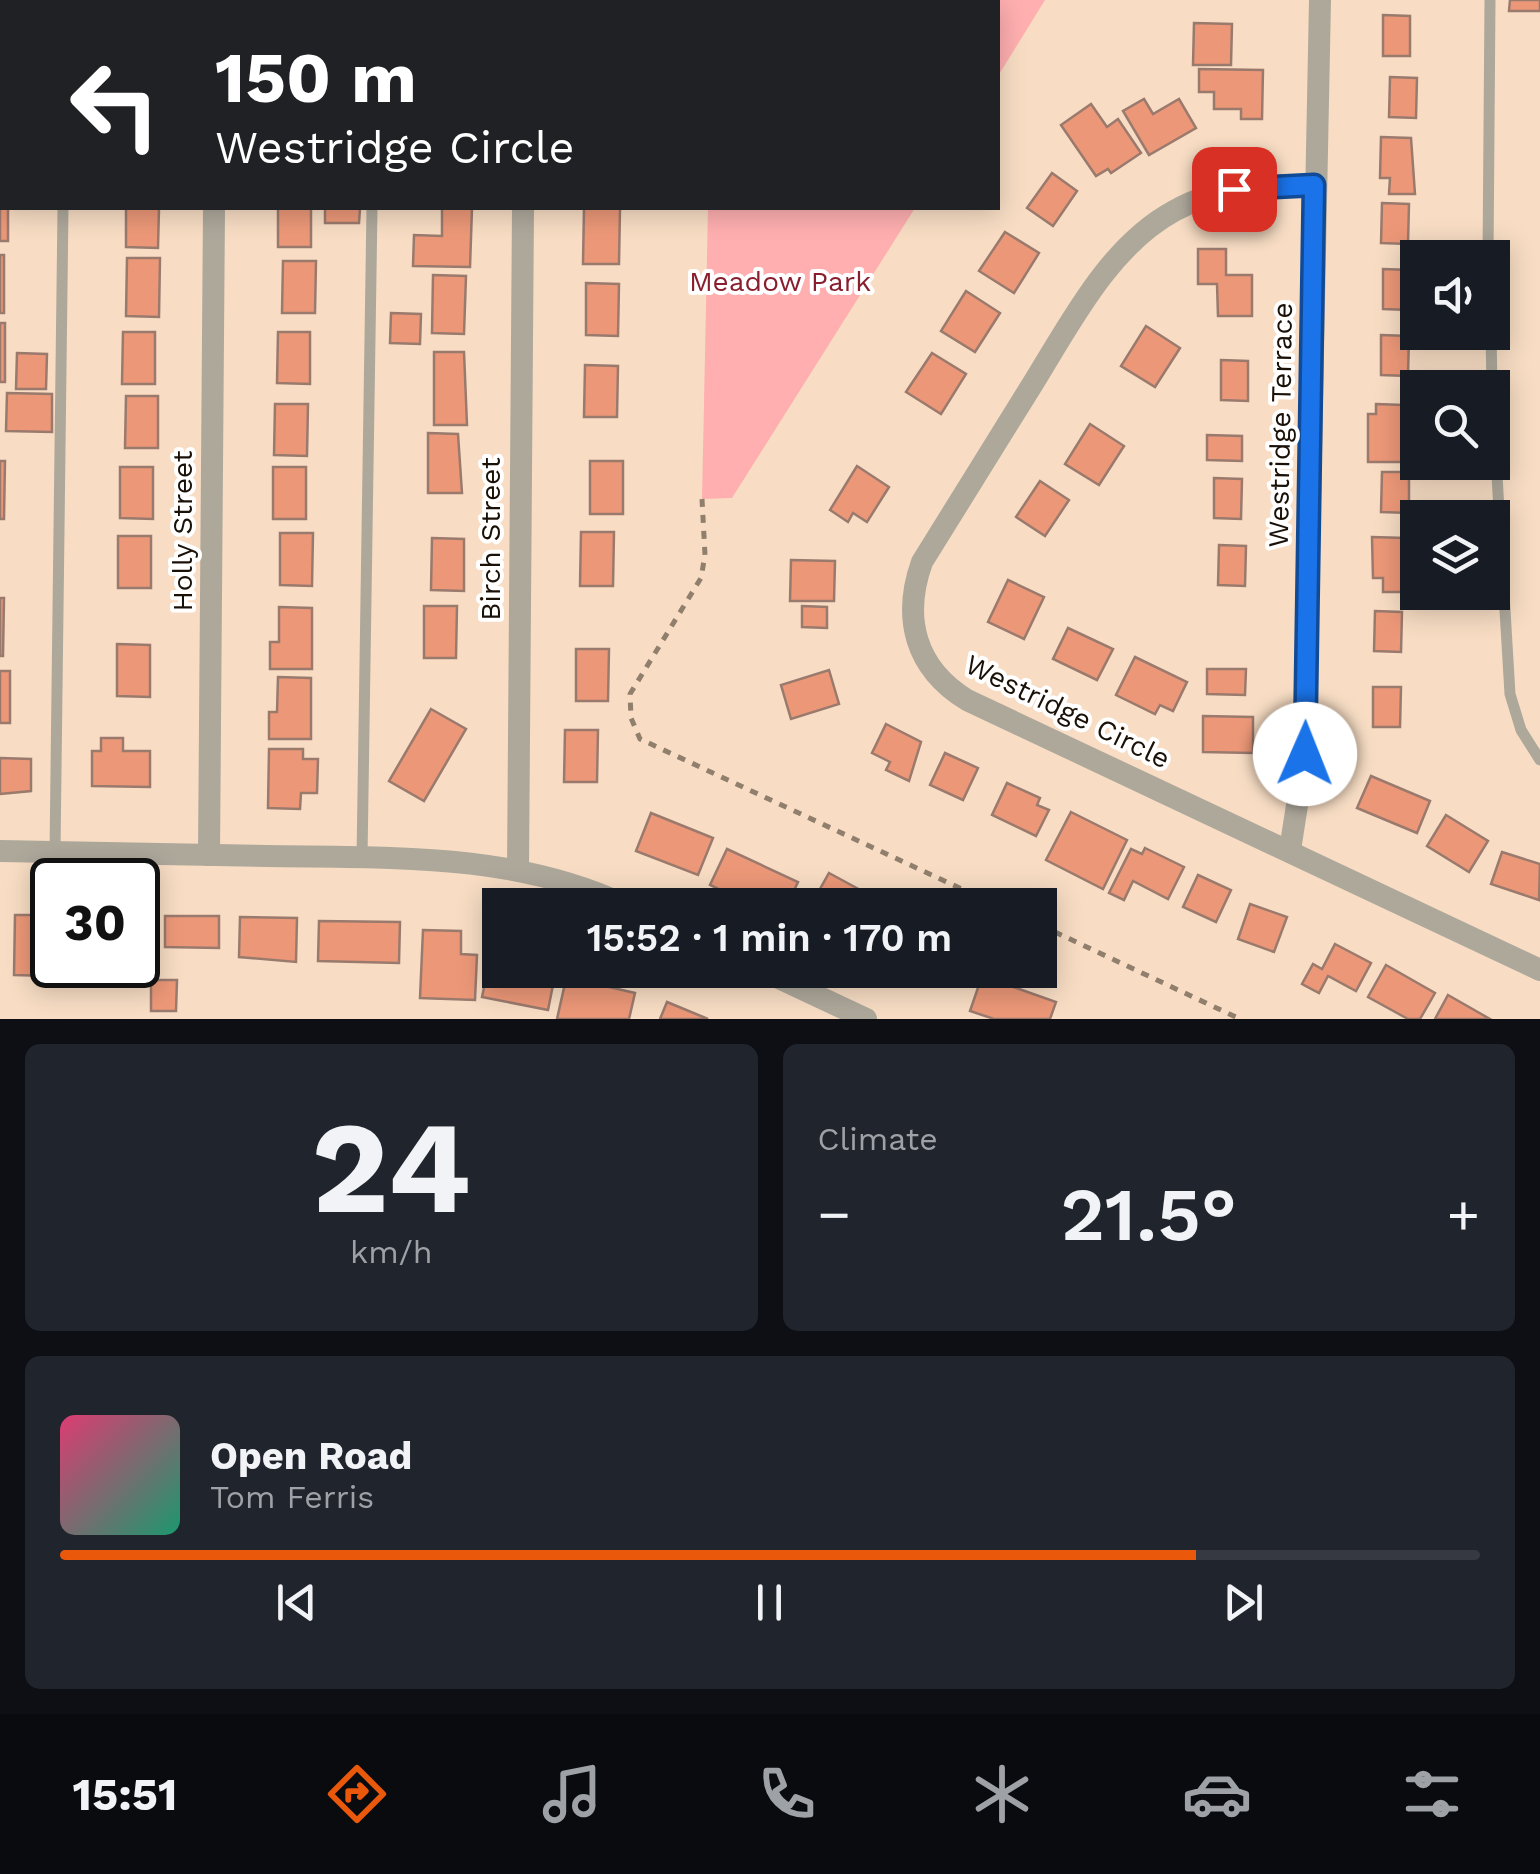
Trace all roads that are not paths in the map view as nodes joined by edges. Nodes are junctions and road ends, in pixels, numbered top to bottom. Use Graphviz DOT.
graph roads {
  1 [pos="1320,0"];
  2 [pos="1490,0"];
  3 [pos="1314,185"];
  4 [pos="63,210"];
  5 [pos="214,210"];
  6 [pos="372,210"];
  7 [pos="523,210"];
  8 [pos="1488,240"];
  9 [pos="1497,480"];
  10 [pos="1540,760"];
  11 [pos="1290,850"];
  12 [pos="0,852"];
  13 [pos="55,852"];
  14 [pos="209,856"];
  15 [pos="362,858"];
  16 [pos="518,870"];
  17 [pos="585,888"];
  18 [pos="1540,970"];
  19 [pos="800,988"];
  20 [pos="866,1019"];
  1 -- 3 [label="street, Westridge Terrace"];
  2 -- 8 [label="lane"];
  3 -- 11 [label="street, Westridge Terrace"];
  3 -- 11 [label="street, Westridge Circle"];
  4 -- 13 [label="lane"];
  5 -- 14 [label="street, Holly Street"];
  6 -- 15 [label="lane"];
  7 -- 16 [label="street, Birch Street"];
  9 -- 10 [label="lane"];
  11 -- 18 [label="street, Westridge Circle"];
  12 -- 13 [label="street"];
  13 -- 14 [label="street"];
  14 -- 15 [label="street"];
  15 -- 16 [label="street"];
  16 -- 17 [label="street"];
  19 -- 20 [label="street"];
}
